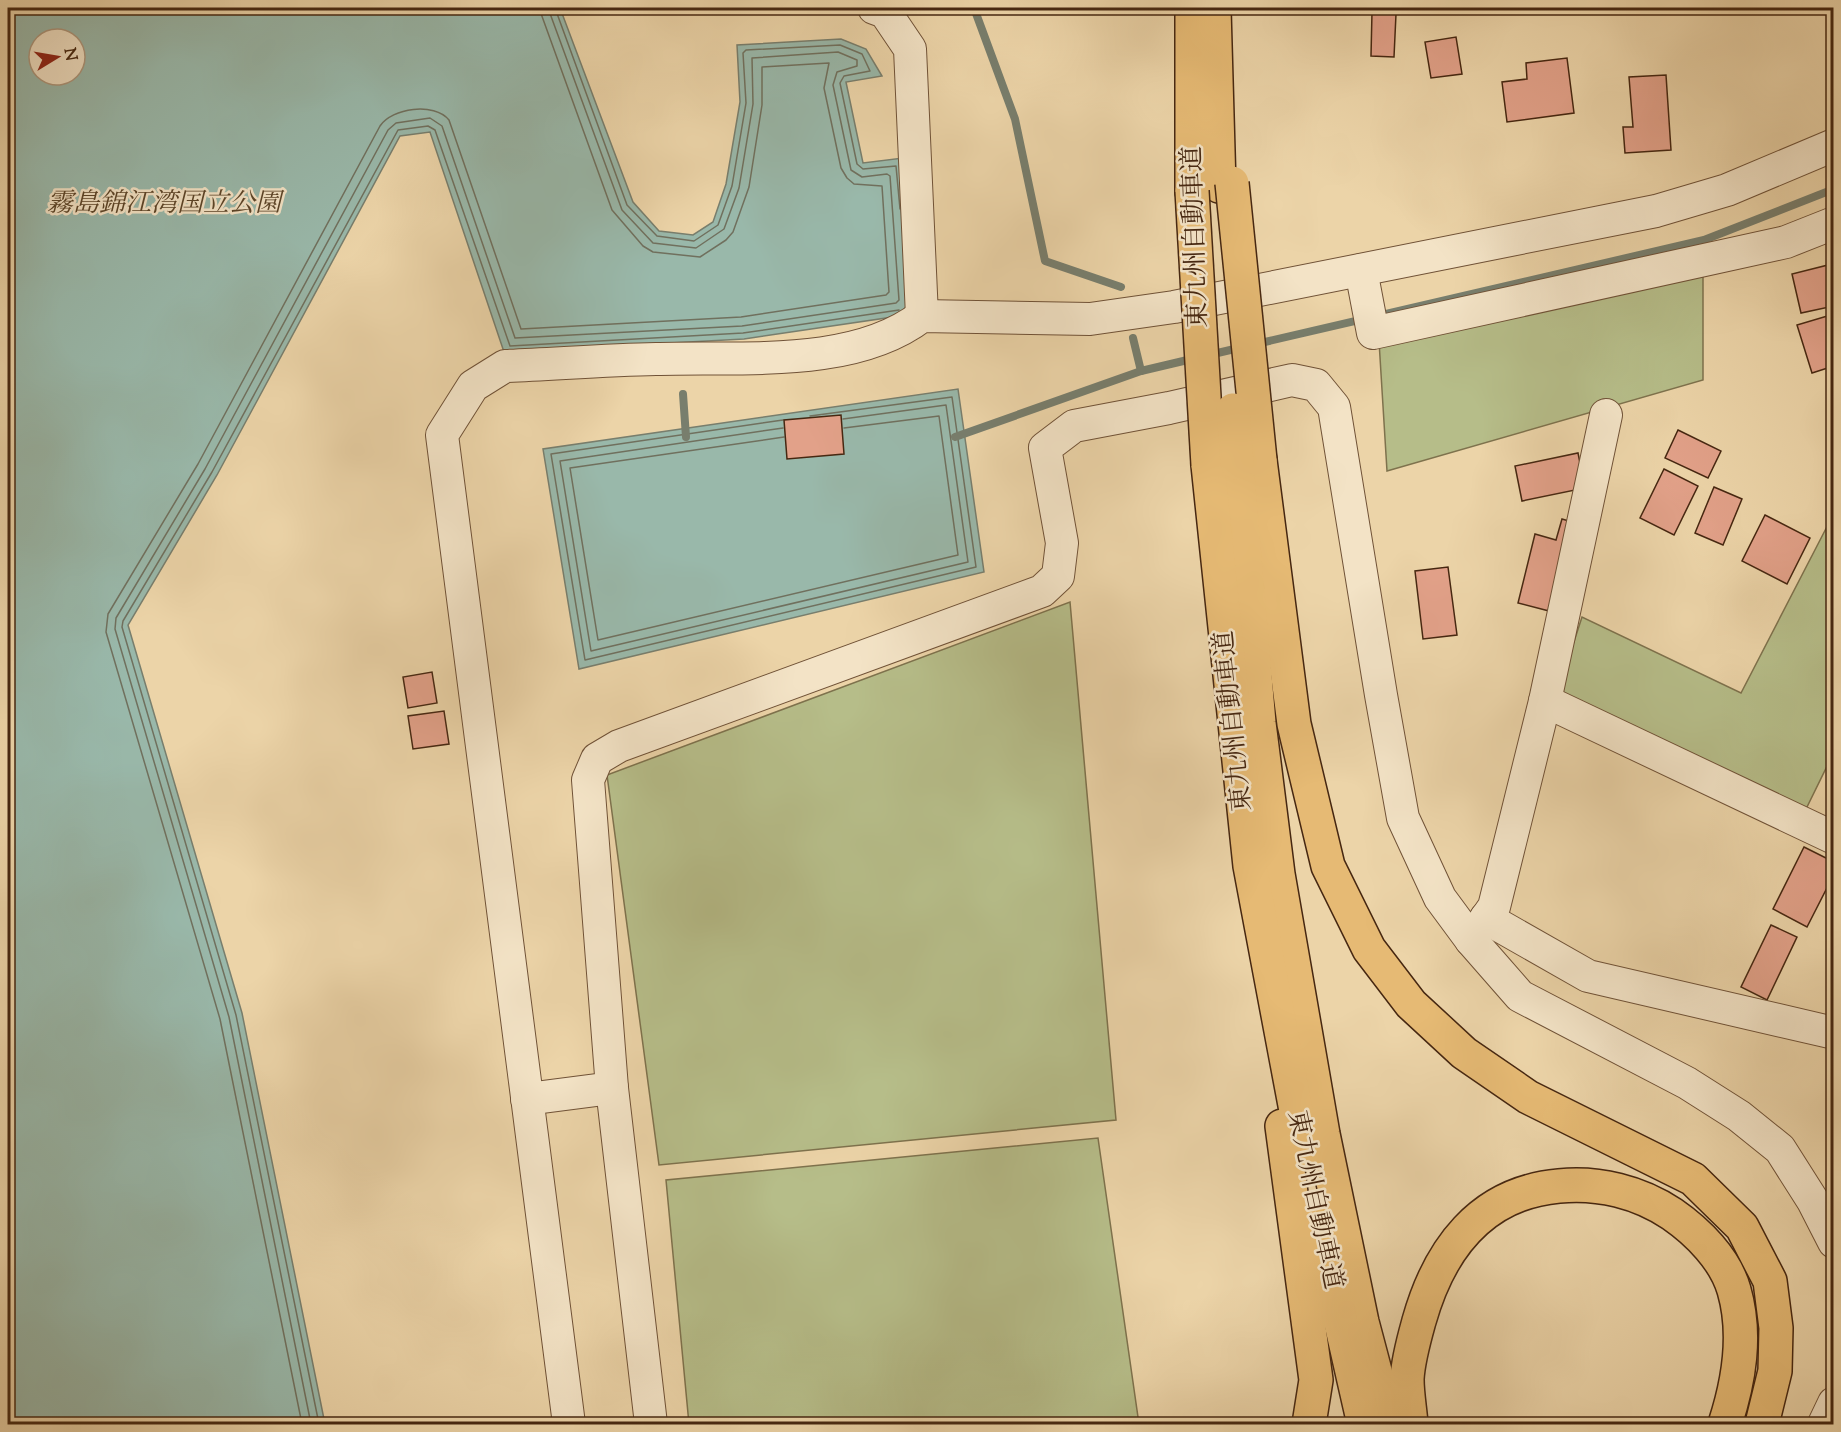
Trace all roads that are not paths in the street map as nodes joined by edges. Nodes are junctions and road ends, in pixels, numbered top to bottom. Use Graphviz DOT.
graph roads {
  1 [pos="874,8"];
  2 [pos="1192,8"];
  3 [pos="1214,8"];
  4 [pos="1223,8"];
  5 [pos="1833,145"];
  6 [pos="1214,187"];
  7 [pos="1833,223"];
  8 [pos="1360,270"];
  9 [pos="922,316"];
  10 [pos="1606,415"];
  11 [pos="1235,462"];
  12 [pos="1545,701"];
  13 [pos="1833,838"];
  14 [pos="1250,867"];
  15 [pos="1479,929"];
  16 [pos="1833,1033"];
  17 [pos="612,1088"];
  18 [pos="527,1099"];
  19 [pos="1833,1242"];
  20 [pos="1833,1403"];
  21 [pos="569,1425"];
  22 [pos="651,1425"];
  23 [pos="1309,1425"];
  24 [pos="1364,1425"];
  25 [pos="1389,1425"];
  26 [pos="1411,1425"];
  27 [pos="1725,1425"];
  28 [pos="1762,1425"];
  29 [pos="1824,1425"];
  1 -- 9 [label="street"];
  2 -- 6 [label="highway, 東九州自動車道"];
  3 -- 6 [label="highway, 東九州自動車道"];
  4 -- 6 [label="highway"];
  5 -- 8 [label="street"];
  6 -- 11 [label="highway, 東九州自動車道, bridge"];
  7 -- 8 [label="street"];
  8 -- 9 [label="street"];
  9 -- 18 [label="street"];
  10 -- 12 [label="street"];
  11 -- 14 [label="highway, 東九州自動車道"];
  11 -- 25 [label="highway, 東九州自動車道"];
  11 -- 28 [label="highway"];
  12 -- 13 [label="street"];
  12 -- 15 [label="street"];
  14 -- 23 [label="highway"];
  14 -- 24 [label="highway, 東九州自動車道"];
  15 -- 16 [label="street"];
  15 -- 17 [label="street"];
  15 -- 19 [label="street"];
  17 -- 18 [label="street"];
  17 -- 22 [label="street"];
  18 -- 21 [label="street"];
  20 -- 29 [label="street"];
  26 -- 27 [label="highway"];
}
